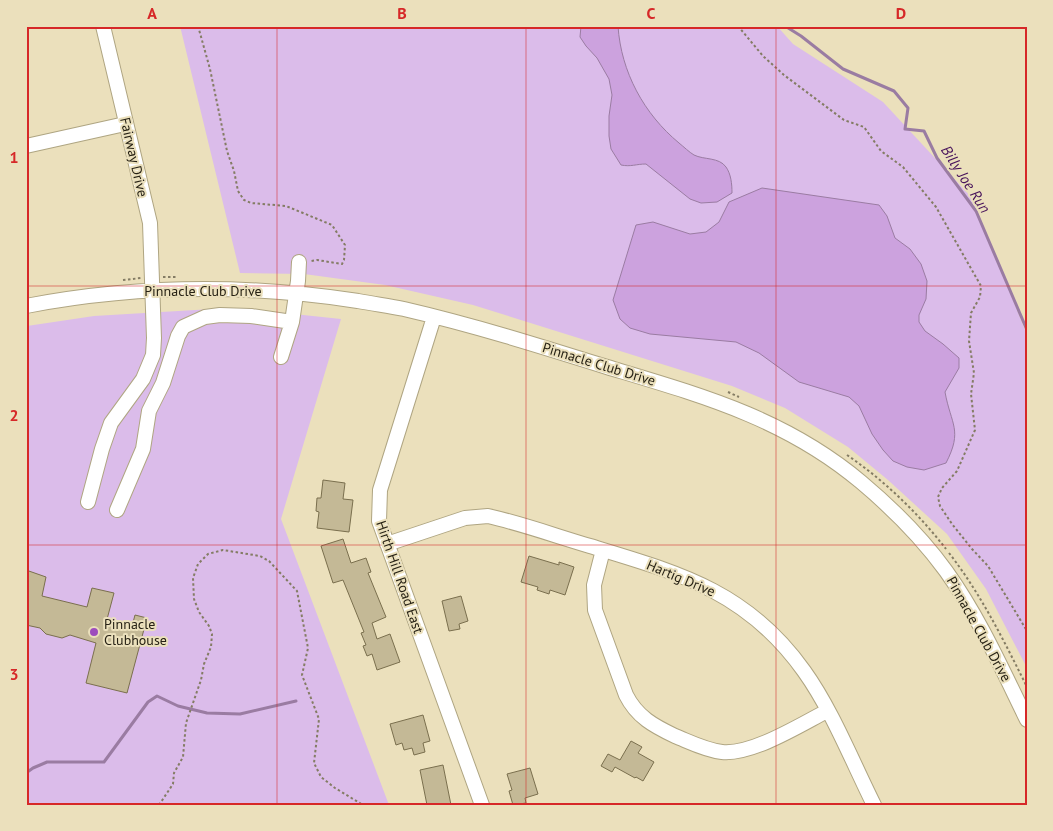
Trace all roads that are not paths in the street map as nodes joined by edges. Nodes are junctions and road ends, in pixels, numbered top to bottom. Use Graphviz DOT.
graph roads {
  1 [pos="103,26"];
  2 [pos="125,124"];
  3 [pos="26,146"];
  4 [pos="299,262"];
  5 [pos="151,284"];
  6 [pos="296,293"];
  7 [pos="26,306"];
  8 [pos="434,317"];
  9 [pos="292,322"];
  10 [pos="281,357"];
  11 [pos="88,502"];
  12 [pos="117,510"];
  13 [pos="387,544"];
  14 [pos="603,550"];
  15 [pos="827,711"];
  16 [pos="1027,720"];
  17 [pos="482,805"];
  18 [pos="874,805"];
  1 -- 2 [label="street, Fairway Drive"];
  2 -- 3 [label="street"];
  2 -- 5 [label="street, Fairway Drive"];
  4 -- 6 [label="street"];
  5 -- 6 [label="street, Pinnacle Club Drive"];
  5 -- 7 [label="street, Pinnacle Club Drive"];
  5 -- 11 [label="street, Fairway Drive"];
  6 -- 8 [label="street, Pinnacle Club Drive"];
  6 -- 9 [label="street"];
  8 -- 13 [label="street, Hirth Hill Road East"];
  8 -- 16 [label="street, Pinnacle Club Drive"];
  9 -- 10 [label="street"];
  9 -- 12 [label="street"];
  13 -- 14 [label="street, Hartig Drive"];
  13 -- 17 [label="street, Hirth Hill Road East"];
  14 -- 15 [label="street, Hartig Drive"];
  14 -- 15 [label="street"];
  15 -- 18 [label="street, Hartig Drive"];
}
